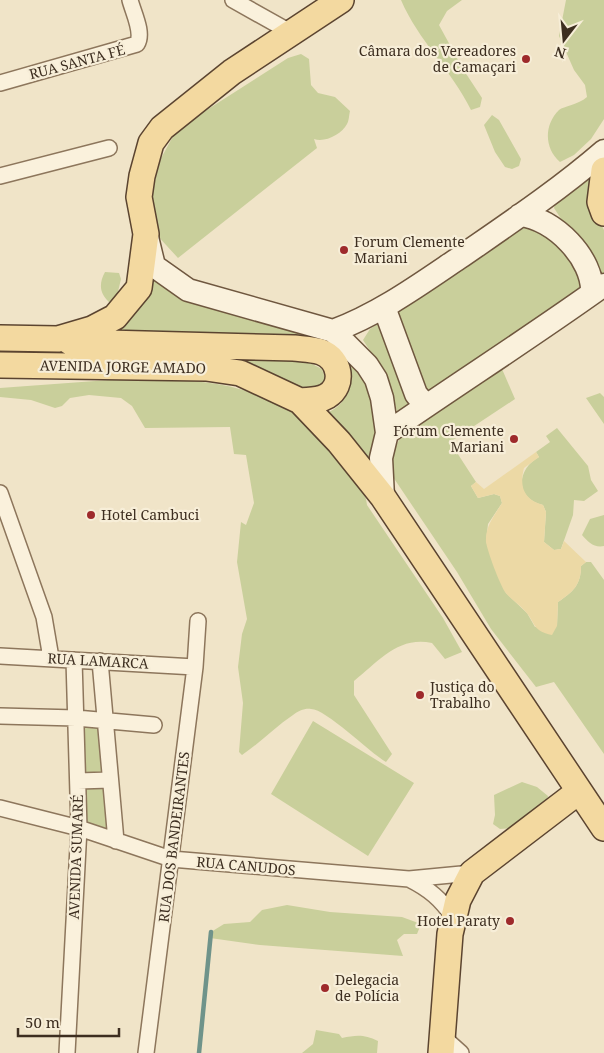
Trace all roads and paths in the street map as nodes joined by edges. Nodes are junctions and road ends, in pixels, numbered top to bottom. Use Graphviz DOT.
graph roads {
  1 [pos="130,0"];
  2 [pos="234,0"];
  3 [pos="341,0"];
  4 [pos="292,32"];
  5 [pos="0,83"];
  6 [pos="109,148"];
  7 [pos="604,151"];
  8 [pos="604,170"];
  9 [pos="0,176"];
  10 [pos="543,198"];
  11 [pos="604,213"];
  12 [pos="520,215"];
  13 [pos="146,234"];
  14 [pos="566,236"];
  15 [pos="598,289"];
  16 [pos="384,307"];
  17 [pos="333,331"];
  18 [pos="0,338"];
  19 [pos="58,339"];
  20 [pos="0,365"];
  21 [pos="25,365"];
  22 [pos="0,374"];
  23 [pos="300,401"];
  24 [pos="425,405"];
  25 [pos="387,433"];
  26 [pos="0,493"];
  27 [pos="382,497"];
  28 [pos="198,621"];
  29 [pos="0,656"];
  30 [pos="51,658"];
  31 [pos="74,660"];
  32 [pos="100,661"];
  33 [pos="195,667"];
  34 [pos="0,716"];
  35 [pos="76,718"];
  36 [pos="104,720"];
  37 [pos="154,725"];
  38 [pos="110,780"];
  39 [pos="78,781"];
  40 [pos="578,792"];
  41 [pos="0,808"];
  42 [pos="79,828"];
  43 [pos="604,828"];
  44 [pos="116,841"];
  45 [pos="171,859"];
  46 [pos="472,873"];
  47 [pos="409,879"];
  48 [pos="453,916"];
  49 [pos="441,1044"];
  50 [pos="67,1053"];
  51 [pos="146,1053"];
  52 [pos="461,1053"];
  1 -- 5 [label="street, RUA SANTA FÉ"];
  2 -- 4 [label="street"];
  3 -- 4 [label="main road, AVENIDA JORGE AMADO"];
  4 -- 13 [label="main road, AVENIDA JORGE AMADO"];
  6 -- 9 [label="street"];
  7 -- 10 [label="street"];
  8 -- 11 [label="main road"];
  10 -- 12 [label="street"];
  10 -- 14 [label="street"];
  12 -- 14 [label="street"];
  12 -- 16 [label="street"];
  13 -- 17 [label="street"];
  13 -- 19 [label="main road, AVENIDA JORGE AMADO"];
  14 -- 15 [label="street"];
  15 -- 24 [label="street"];
  16 -- 17 [label="street"];
  16 -- 24 [label="street"];
  17 -- 25 [label="street"];
  18 -- 19 [label="main road, AVENIDA JORGE AMADO"];
  19 -- 23 [label="main road"];
  20 -- 21 [label="main road, AVENIDA JORGE AMADO"];
  21 -- 22 [label="street"];
  21 -- 23 [label="main road, AVENIDA JORGE AMADO"];
  23 -- 27 [label="main road"];
  24 -- 25 [label="street"];
  25 -- 27 [label="street"];
  26 -- 30 [label="street"];
  27 -- 40 [label="main road"];
  28 -- 33 [label="street, RUA DOS BANDEIRANTES"];
  29 -- 30 [label="street, RUA LAMARCA"];
  30 -- 31 [label="street, RUA LAMARCA"];
  31 -- 32 [label="street, RUA LAMARCA"];
  31 -- 35 [label="street, AVENIDA SUMARÉ"];
  32 -- 33 [label="street, RUA LAMARCA"];
  32 -- 36 [label="street"];
  33 -- 45 [label="street, RUA DOS BANDEIRANTES"];
  34 -- 35 [label="street"];
  35 -- 36 [label="street"];
  35 -- 39 [label="street, AVENIDA SUMARÉ"];
  36 -- 37 [label="street"];
  36 -- 38 [label="street"];
  38 -- 39 [label="street"];
  38 -- 44 [label="street"];
  39 -- 42 [label="street, AVENIDA SUMARÉ"];
  40 -- 43 [label="main road"];
  40 -- 46 [label="main road"];
  41 -- 42 [label="street, RUA CANUDOS"];
  42 -- 44 [label="street, RUA CANUDOS"];
  42 -- 50 [label="street, AVENIDA SUMARÉ"];
  44 -- 45 [label="street, RUA CANUDOS"];
  45 -- 47 [label="street, RUA CANUDOS"];
  45 -- 51 [label="street, RUA DOS BANDEIRANTES"];
  46 -- 47 [label="street, RUA CANUDOS"];
  46 -- 48 [label="main road"];
  47 -- 48 [label="street, RUA CANUDOS"];
  48 -- 49 [label="main road"];
  49 -- 52 [label="street"];
}
